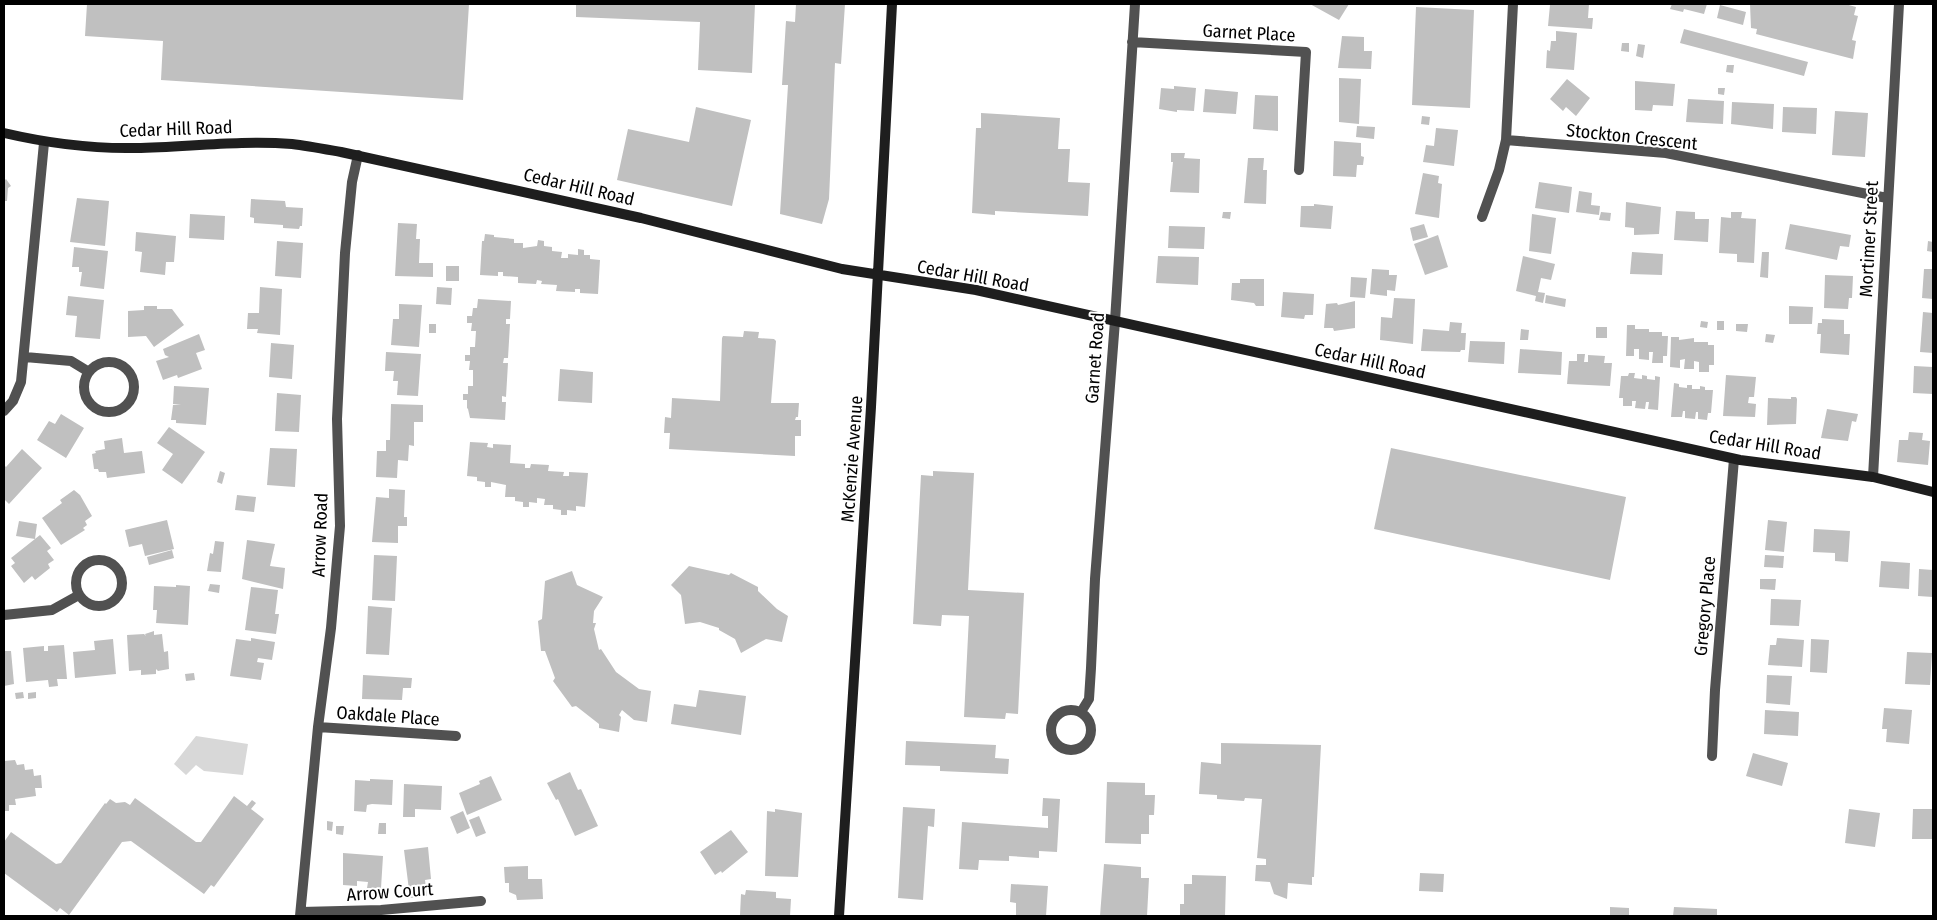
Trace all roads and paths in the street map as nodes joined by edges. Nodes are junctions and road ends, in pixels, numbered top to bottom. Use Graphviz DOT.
graph roads {
  1 [pos="892,4"];
  2 [pos="1135,4"];
  3 [pos="1513,4"];
  4 [pos="1899,4"];
  5 [pos="1132,42"];
  6 [pos="4,133"];
  7 [pos="1506,140"];
  8 [pos="44,143"];
  9 [pos="358,155"];
  10 [pos="1299,170"];
  11 [pos="1887,198"];
  12 [pos="1482,217"];
  13 [pos="878,274"];
  14 [pos="1115,321"];
  15 [pos="25,357"];
  16 [pos="89,372"];
  17 [pos="4,412"];
  18 [pos="1734,459"];
  19 [pos="1873,477"];
  20 [pos="1933,492"];
  21 [pos="79,595"];
  22 [pos="4,615"];
  23 [pos="1081,712"];
  24 [pos="318,727"];
  25 [pos="456,736"];
  26 [pos="1712,756"];
  27 [pos="481,901"];
  28 [pos="300,914"];
  29 [pos="839,916"];
  1 -- 13 [label="street, McKenzie Avenue"];
  2 -- 5 [label="street, Garnet Road"];
  3 -- 7 [label="street"];
  4 -- 11 [label="street, Mortimer Street"];
  5 -- 10 [label="street, Garnet Place"];
  5 -- 14 [label="street, Garnet Road"];
  6 -- 8 [label="street, Cedar Hill Road"];
  7 -- 11 [label="street, Stockton Crescent"];
  7 -- 12 [label="street"];
  8 -- 9 [label="street, Cedar Hill Road"];
  8 -- 15 [label="street"];
  9 -- 13 [label="street, Cedar Hill Road"];
  9 -- 24 [label="street, Arrow Road"];
  11 -- 19 [label="street, Mortimer Street"];
  13 -- 14 [label="street, Cedar Hill Road"];
  13 -- 29 [label="street, McKenzie Avenue"];
  14 -- 18 [label="street, Cedar Hill Road"];
  14 -- 23 [label="street, Garnet Road"];
  15 -- 16 [label="street"];
  15 -- 17 [label="street"];
  16 -- 16 [label="street"];
  18 -- 19 [label="street, Cedar Hill Road"];
  18 -- 26 [label="street, Gregory Place"];
  19 -- 20 [label="street, Cedar Hill Road"];
  21 -- 21 [label="street"];
  21 -- 22 [label="street"];
  23 -- 23 [label="street"];
  24 -- 25 [label="street, Oakdale Place"];
  24 -- 28 [label="street, Arrow Road"];
  27 -- 28 [label="street, Arrow Court"];
}
